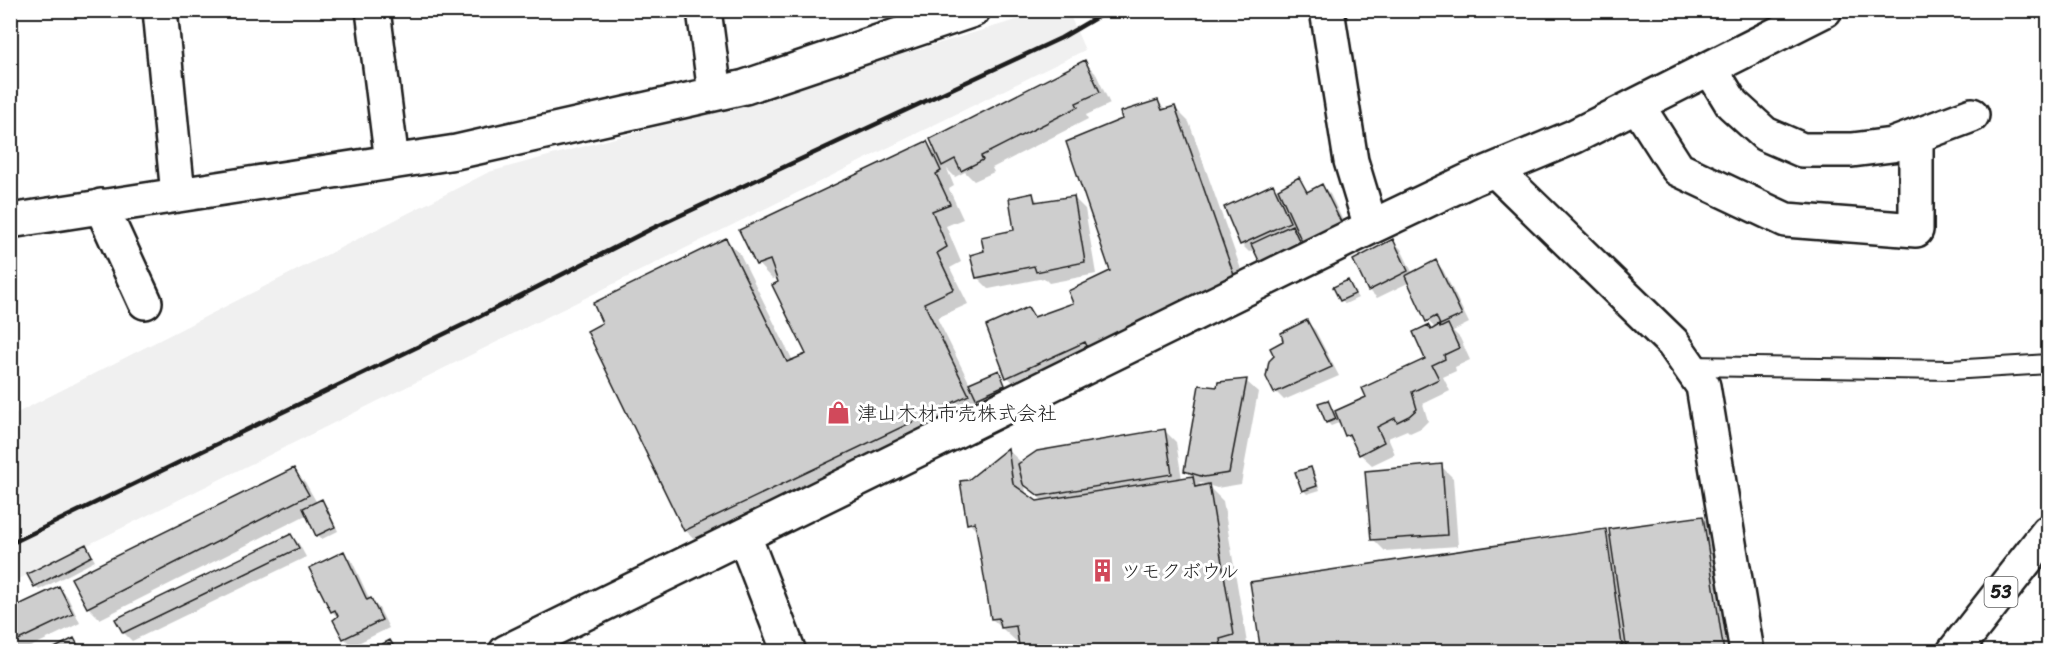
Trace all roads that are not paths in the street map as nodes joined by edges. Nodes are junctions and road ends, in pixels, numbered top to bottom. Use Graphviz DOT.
graph roads {
  1 [pos="159,10"];
  2 [pos="373,10"];
  3 [pos="704,10"];
  4 [pos="973,10"];
  5 [pos="1327,10"];
  6 [pos="1825,10"];
  7 [pos="1710,68"];
  8 [pos="715,93"];
  9 [pos="1637,105"];
  10 [pos="1972,115"];
  11 [pos="1916,136"];
  12 [pos="392,162"];
  13 [pos="1495,170"];
  14 [pos="178,195"];
  15 [pos="100,206"];
  16 [pos="10,221"];
  17 [pos="1371,227"];
  18 [pos="145,302"];
  19 [pos="2049,364"];
  20 [pos="1689,366"];
  21 [pos="2049,532"];
  22 [pos="744,536"];
  23 [pos="506,651"];
  24 [pos="789,651"];
  25 [pos="1747,651"];
  26 [pos="1954,651"];
  1 -- 14 [label="main road"];
  2 -- 12 [label="main road"];
  3 -- 8 [label="main road"];
  4 -- 8 [label="main road"];
  5 -- 17 [label="main road"];
  6 -- 7 [label="main road"];
  7 -- 9 [label="main road"];
  7 -- 11 [label="main road"];
  8 -- 12 [label="main road"];
  9 -- 11 [label="main road"];
  9 -- 13 [label="main road"];
  10 -- 11 [label="main road"];
  12 -- 14 [label="main road"];
  13 -- 17 [label="main road"];
  13 -- 20 [label="main road"];
  14 -- 15 [label="main road"];
  15 -- 16 [label="main road"];
  15 -- 18 [label="main road"];
  17 -- 22 [label="main road"];
  19 -- 20 [label="lane"];
  20 -- 25 [label="main road"];
  21 -- 26 [label="main road, 53"];
  22 -- 23 [label="main road"];
  22 -- 24 [label="main road"];
}
